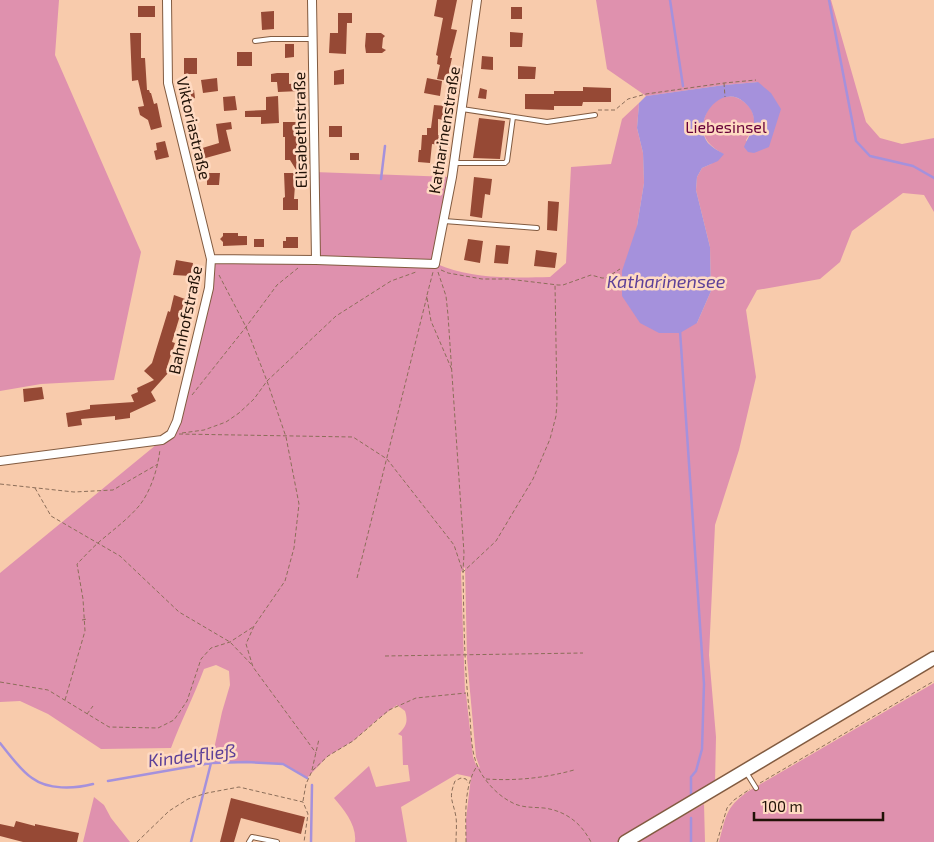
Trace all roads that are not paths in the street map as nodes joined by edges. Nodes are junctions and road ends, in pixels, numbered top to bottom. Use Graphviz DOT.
graph roads {
  1 [pos="167,0"];
  2 [pos="312,0"];
  3 [pos="477,0"];
  4 [pos="312,39"];
  5 [pos="255,41"];
  6 [pos="462,109"];
  7 [pos="594,115"];
  8 [pos="513,117"];
  9 [pos="454,163"];
  10 [pos="444,221"];
  11 [pos="537,228"];
  12 [pos="211,259"];
  13 [pos="312,260"];
  14 [pos="435,264"];
  15 [pos="0,461"];
  16 [pos="934,658"];
  17 [pos="745,770"];
  18 [pos="755,787"];
  19 [pos="249,842"];
  20 [pos="277,842"];
  21 [pos="625,842"];
  1 -- 12 [label="street, Viktoriastraße"];
  2 -- 4 [label="street, Elisabethstraße"];
  3 -- 6 [label="street, Katharinenstraße"];
  4 -- 5 [label="lane"];
  4 -- 13 [label="street, Elisabethstraße"];
  6 -- 8 [label="lane"];
  6 -- 9 [label="street, Katharinenstraße"];
  7 -- 8 [label="lane"];
  8 -- 9 [label="lane"];
  9 -- 10 [label="street, Katharinenstraße"];
  10 -- 11 [label="lane"];
  10 -- 14 [label="street, Katharinenstraße"];
  12 -- 13 [label="street, Bahnhofstraße"];
  12 -- 15 [label="street, Bahnhofstraße"];
  13 -- 14 [label="street, Bahnhofstraße"];
  16 -- 17 [label="main road"];
  17 -- 18 [label="lane"];
  17 -- 21 [label="main road"];
  19 -- 20 [label="lane"];
}
